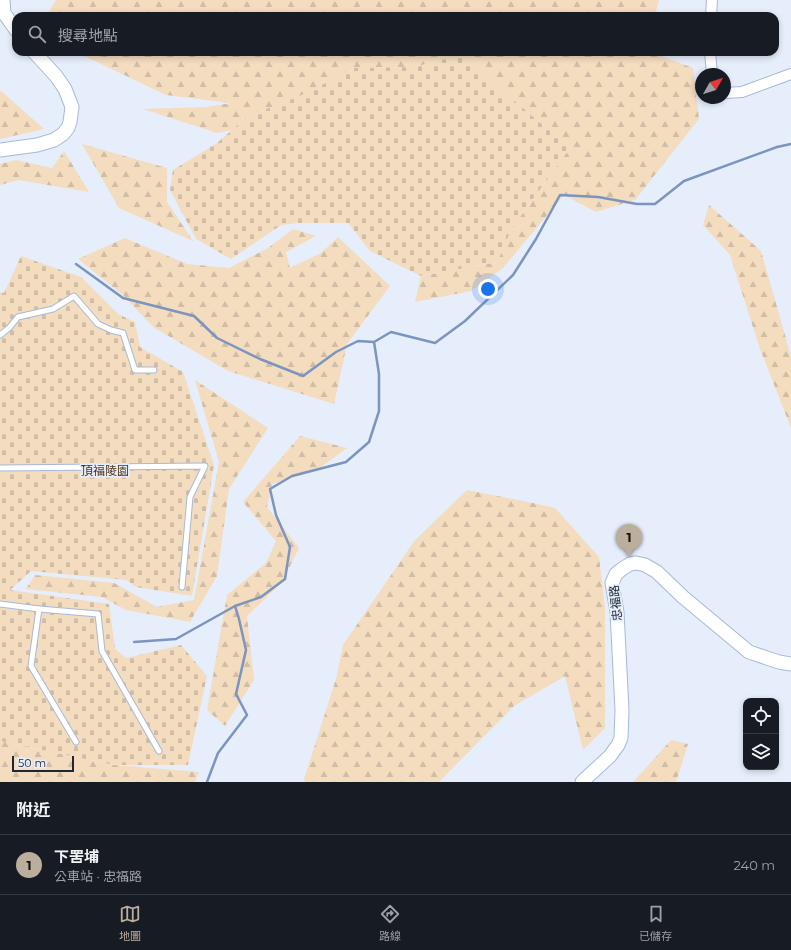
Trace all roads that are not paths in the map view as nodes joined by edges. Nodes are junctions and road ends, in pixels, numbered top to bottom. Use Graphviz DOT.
graph roads {
  1 [pos="3,0"];
  2 [pos="712,0"];
  3 [pos="711,12"];
  4 [pos="12,24"];
  5 [pos="38,56"];
  6 [pos="710,56"];
  7 [pos="711,68"];
  8 [pos="791,74"];
  9 [pos="731,93"];
  10 [pos="0,150"];
  11 [pos="0,335"];
  12 [pos="154,370"];
  13 [pos="0,468"];
  14 [pos="182,587"];
  15 [pos="0,604"];
  16 [pos="39,609"];
  17 [pos="791,664"];
  18 [pos="76,742"];
  19 [pos="159,751"];
  20 [pos="582,782"];
  1 -- 4 [label="street"];
  2 -- 3 [label="street"];
  5 -- 10 [label="street"];
  6 -- 7 [label="street"];
  8 -- 9 [label="street"];
  11 -- 12 [label="lane"];
  13 -- 14 [label="lane"];
  15 -- 16 [label="lane"];
  16 -- 18 [label="lane"];
  16 -- 19 [label="lane"];
  17 -- 20 [label="street, 忠福路"];
}
